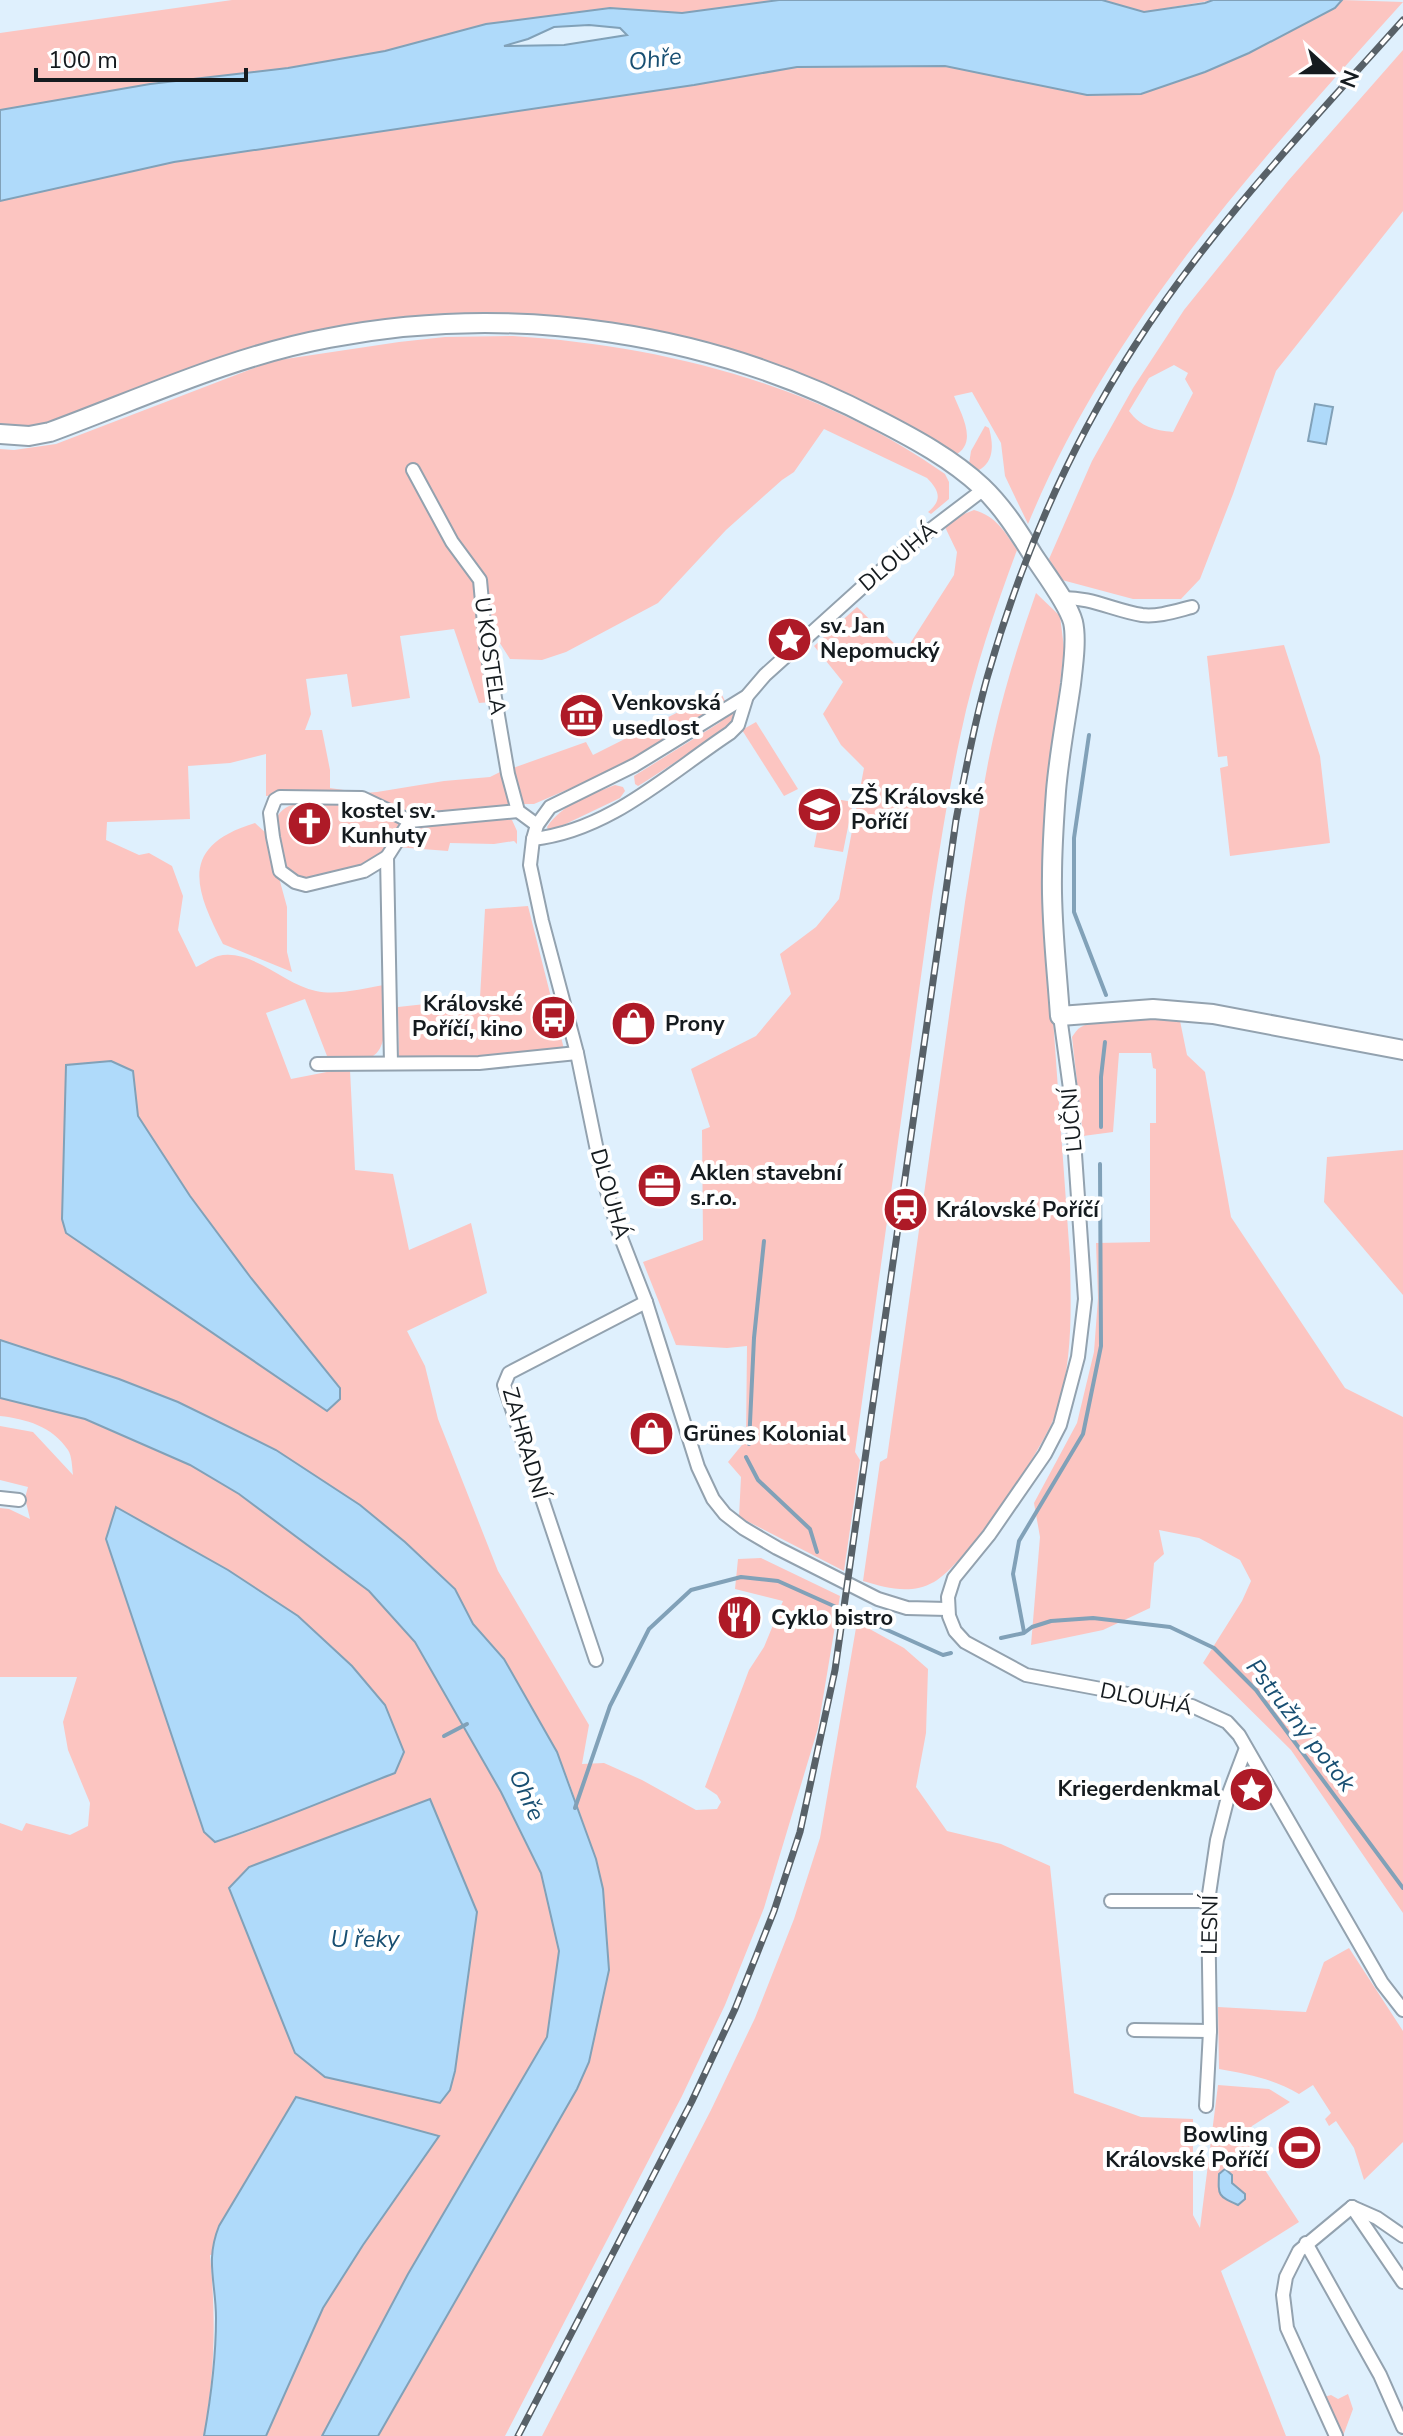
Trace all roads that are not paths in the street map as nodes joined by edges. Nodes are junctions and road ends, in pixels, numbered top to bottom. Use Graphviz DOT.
graph roads {
  1 [pos="0,434"];
  2 [pos="413,470"];
  3 [pos="984,489"];
  4 [pos="1060,598"];
  5 [pos="1192,607"];
  6 [pos="747,696"];
  7 [pos="518,811"];
  8 [pos="410,821"];
  9 [pos="537,825"];
  10 [pos="533,839"];
  11 [pos="387,857"];
  12 [pos="1060,1016"];
  13 [pos="1403,1050"];
  14 [pos="577,1053"];
  15 [pos="391,1063"];
  16 [pos="317,1064"];
  17 [pos="646,1302"];
  18 [pos="0,1498"];
  19 [pos="19,1500"];
  20 [pos="947,1609"];
  21 [pos="596,1660"];
  22 [pos="1246,1748"];
  23 [pos="1111,1901"];
  24 [pos="1208,1901"];
  25 [pos="1403,2010"];
  26 [pos="1134,2030"];
  27 [pos="1210,2031"];
  28 [pos="1206,2106"];
  29 [pos="1352,2207"];
  30 [pos="1403,2236"];
  31 [pos="1306,2243"];
  32 [pos="1403,2282"];
  33 [pos="1403,2427"];
  34 [pos="1336,2436"];
  1 -- 3 [label="street, LUČNÍ"];
  2 -- 7 [label="street, U KOSTELA"];
  3 -- 4 [label="street, LUČNÍ"];
  3 -- 6 [label="street, DLOUHÁ"];
  4 -- 5 [label="street"];
  4 -- 12 [label="street, LUČNÍ"];
  6 -- 9 [label="street, DLOUHÁ"];
  6 -- 10 [label="street, DLOUHÁ"];
  7 -- 8 [label="street"];
  7 -- 9 [label="street"];
  8 -- 11 [label="street"];
  8 -- 11 [label="street"];
  9 -- 10 [label="street, DLOUHÁ"];
  10 -- 14 [label="street, DLOUHÁ"];
  11 -- 15 [label="street"];
  12 -- 13 [label="street"];
  12 -- 20 [label="street, LUČNÍ"];
  14 -- 15 [label="street"];
  14 -- 17 [label="street, DLOUHÁ"];
  15 -- 16 [label="street"];
  17 -- 20 [label="street, DLOUHÁ"];
  17 -- 21 [label="street, ZAHRADNÍ"];
  18 -- 19 [label="street"];
  20 -- 22 [label="street, DLOUHÁ"];
  22 -- 24 [label="street, LESNÍ"];
  22 -- 25 [label="street, DLOUHÁ"];
  23 -- 24 [label="street"];
  24 -- 27 [label="street, LESNÍ"];
  26 -- 27 [label="street"];
  27 -- 28 [label="street, LESNÍ"];
  29 -- 30 [label="street"];
  29 -- 31 [label="street"];
  29 -- 32 [label="street"];
  31 -- 33 [label="street"];
  31 -- 34 [label="street"];
}
